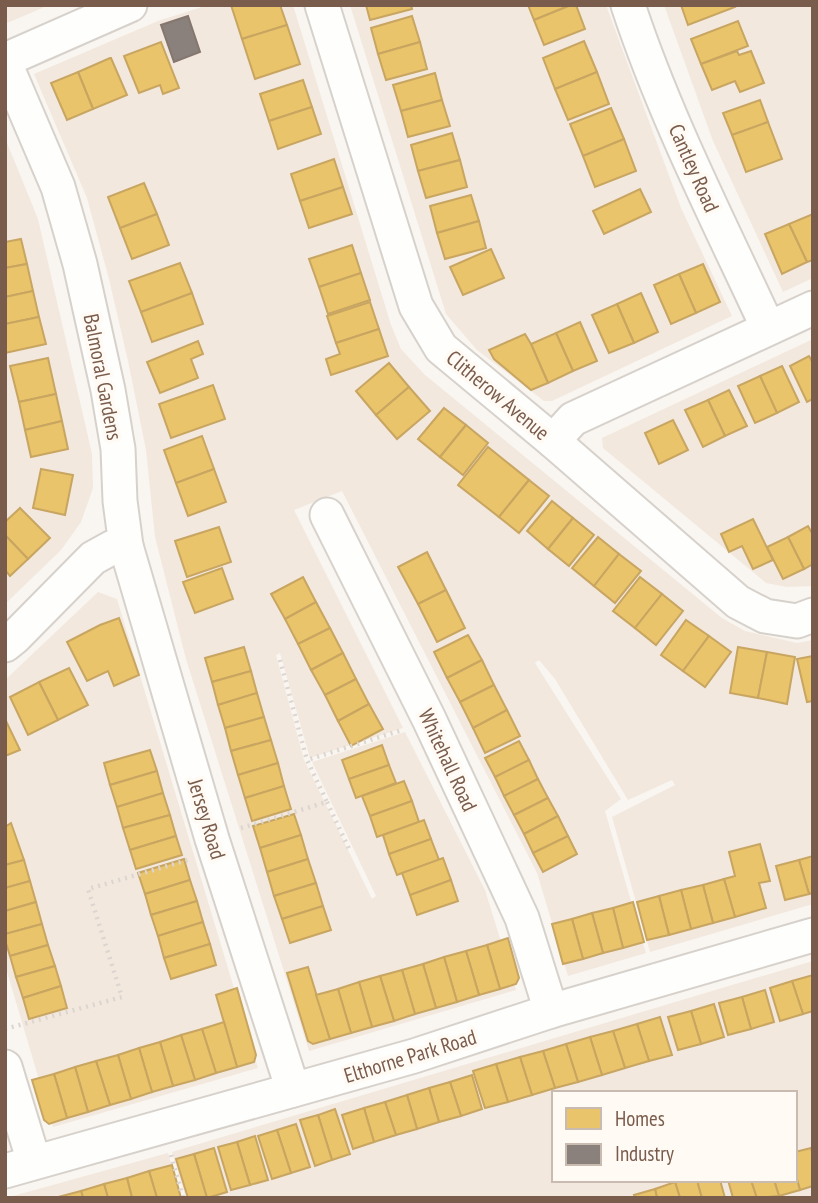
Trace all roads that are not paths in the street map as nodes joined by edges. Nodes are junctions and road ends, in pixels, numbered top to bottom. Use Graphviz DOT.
graph roads {
  1 [pos="130,5"];
  2 [pos="322,5"];
  3 [pos="628,5"];
  4 [pos="5,61"];
  5 [pos="813,308"];
  6 [pos="768,328"];
  7 [pos="553,441"];
  8 [pos="327,515"];
  9 [pos="126,546"];
  10 [pos="813,615"];
  11 [pos="5,645"];
  12 [pos="813,935"];
  13 [pos="551,1011"];
  14 [pos="5,1067"];
  15 [pos="293,1090"];
  16 [pos="20,1167"];
  1 -- 4 [label="street"];
  2 -- 7 [label="street, Clitherow Avenue"];
  3 -- 6 [label="street, Cantley Road"];
  4 -- 9 [label="street, Balmoral Gardens"];
  5 -- 6 [label="street"];
  6 -- 7 [label="street"];
  7 -- 10 [label="street, Clitherow Avenue"];
  8 -- 13 [label="street, Whitehall Road"];
  9 -- 11 [label="street"];
  9 -- 15 [label="street, Jersey Road"];
  12 -- 13 [label="street, Elthorne Park Road"];
  13 -- 15 [label="street, Elthorne Park Road"];
  14 -- 16 [label="street"];
  15 -- 16 [label="street, Elthorne Park Road"];
}
